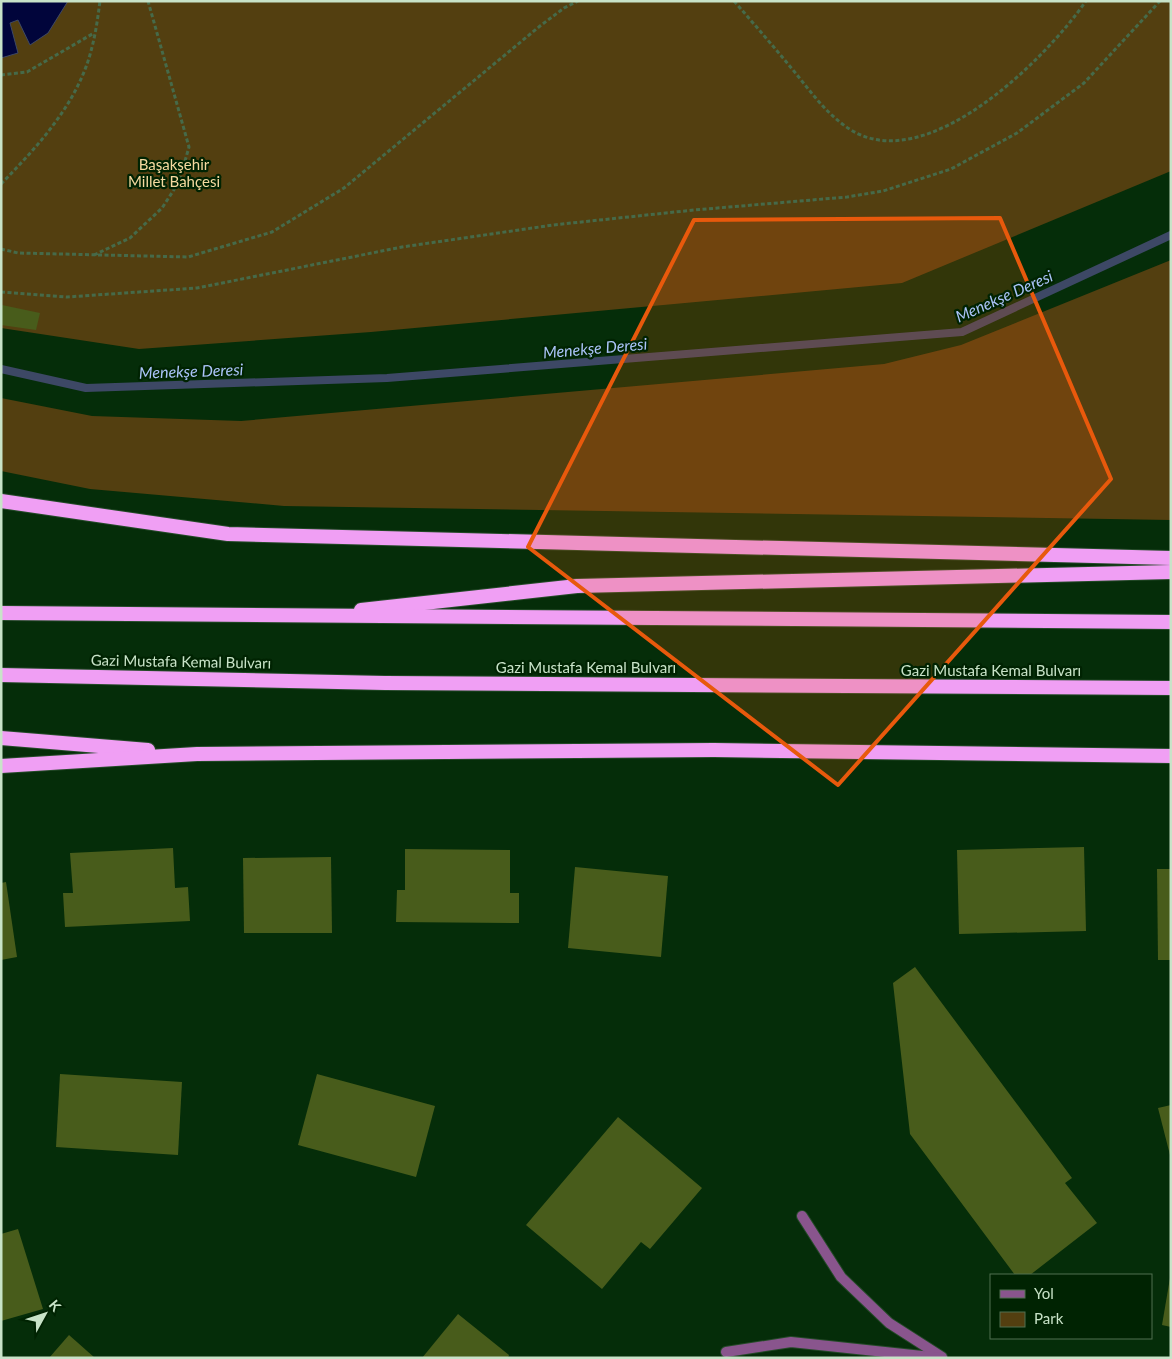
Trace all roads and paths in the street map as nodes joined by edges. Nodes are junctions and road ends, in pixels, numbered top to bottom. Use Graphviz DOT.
graph roads {
  1 [pos="100,1"];
  2 [pos="148,1"];
  3 [pos="577,1"];
  4 [pos="734,1"];
  5 [pos="1086,1"];
  6 [pos="1160,1"];
  7 [pos="95,32"];
  8 [pos="1,75"];
  9 [pos="1,184"];
  10 [pos="1,249"];
  11 [pos="94,255"];
  12 [pos="1,292"];
  13 [pos="1,501"];
  14 [pos="1171,558"];
  15 [pos="1171,572"];
  16 [pos="1,613"];
  17 [pos="296,617"];
  18 [pos="1171,622"];
  19 [pos="1,675"];
  20 [pos="1171,688"];
  21 [pos="1,738"];
  22 [pos="197,754"];
  23 [pos="1171,756"];
  24 [pos="1,766"];
  25 [pos="802,1216"];
  26 [pos="726,1352"];
  27 [pos="942,1358"];
  1 -- 7 [label="path"];
  2 -- 11 [label="path"];
  3 -- 11 [label="path"];
  4 -- 5 [label="path"];
  6 -- 12 [label="path"];
  7 -- 8 [label="path"];
  7 -- 9 [label="path"];
  10 -- 11 [label="path"];
  13 -- 14 [label="highway"];
  15 -- 17 [label="highway"];
  16 -- 17 [label="highway"];
  17 -- 18 [label="highway"];
  19 -- 20 [label="highway, Gazi Mustafa Kemal Bulvarı"];
  21 -- 22 [label="highway"];
  22 -- 23 [label="highway"];
  22 -- 24 [label="highway"];
  25 -- 27 [label="street"];
  26 -- 27 [label="street"];
}
